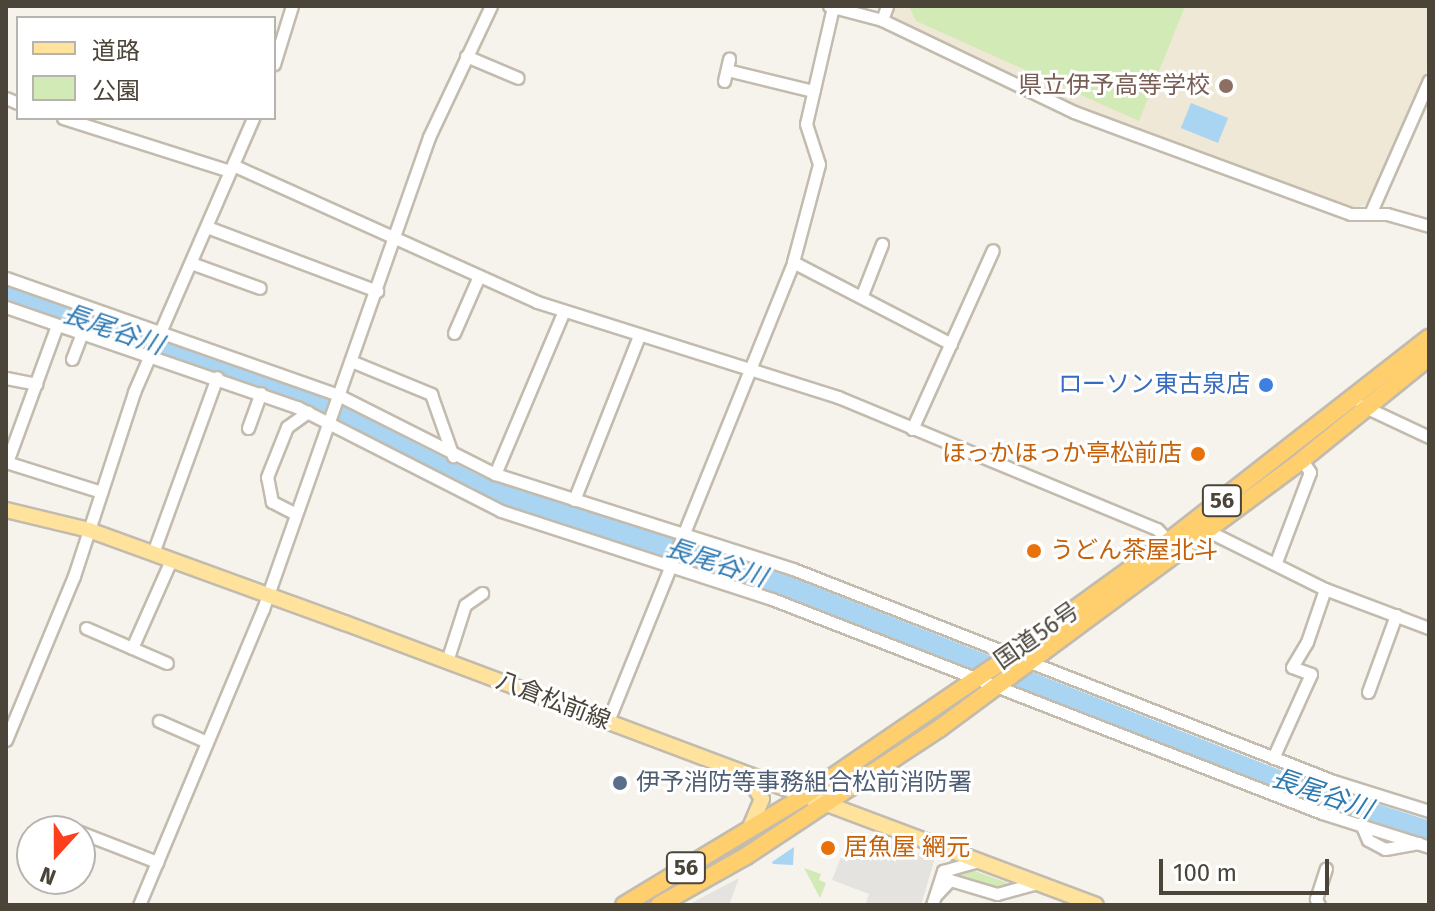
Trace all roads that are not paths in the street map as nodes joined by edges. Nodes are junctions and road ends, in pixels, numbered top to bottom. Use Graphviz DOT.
graph roads {
  1 [pos="292,6"];
  2 [pos="491,6"];
  3 [pos="887,6"];
  4 [pos="831,7"];
  5 [pos="882,20"];
  6 [pos="466,56"];
  7 [pos="276,58"];
  8 [pos="727,70"];
  9 [pos="518,78"];
  10 [pos="1429,80"];
  11 [pos="813,91"];
  12 [pos="70,120"];
  13 [pos="252,120"];
  14 [pos="232,168"];
  15 [pos="1370,214"];
  16 [pos="1429,226"];
  17 [pos="207,227"];
  18 [pos="396,238"];
  19 [pos="882,244"];
  20 [pos="993,250"];
  21 [pos="793,262"];
  22 [pos="191,263"];
  23 [pos="479,276"];
  24 [pos="6,278"];
  25 [pos="260,288"];
  26 [pos="377,291"];
  27 [pos="862,295"];
  28 [pos="6,307"];
  29 [pos="564,311"];
  30 [pos="57,325"];
  31 [pos="160,330"];
  32 [pos="82,333"];
  33 [pos="454,333"];
  34 [pos="639,336"];
  35 [pos="1429,338"];
  36 [pos="951,344"];
  37 [pos="149,354"];
  38 [pos="1429,357"];
  39 [pos="72,359"];
  40 [pos="351,361"];
  41 [pos="748,365"];
  42 [pos="217,377"];
  43 [pos="6,378"];
  44 [pos="36,384"];
  45 [pos="261,393"];
  46 [pos="337,397"];
  47 [pos="1360,404"];
  48 [pos="308,412"];
  49 [pos="328,422"];
  50 [pos="248,428"];
  51 [pos="912,429"];
  52 [pos="1429,437"];
  53 [pos="453,456"];
  54 [pos="1302,460"];
  55 [pos="7,462"];
  56 [pos="495,474"];
  57 [pos="101,492"];
  58 [pos="574,500"];
  59 [pos="6,510"];
  60 [pos="294,513"];
  61 [pos="89,530"];
  62 [pos="1208,531"];
  63 [pos="682,537"];
  64 [pos="1174,547"];
  65 [pos="153,553"];
  66 [pos="171,560"];
  67 [pos="1276,562"];
  68 [pos="672,568"];
  69 [pos="1325,589"];
  70 [pos="482,593"];
  71 [pos="266,595"];
  72 [pos="1396,615"];
  73 [pos="1428,626"];
  74 [pos="86,628"];
  75 [pos="132,648"];
  76 [pos="1011,655"];
  77 [pos="447,661"];
  78 [pos="1030,662"];
  79 [pos="167,663"];
  80 [pos="976,679"];
  81 [pos="998,686"];
  82 [pos="1368,692"];
  83 [pos="159,721"];
  84 [pos="608,721"];
  85 [pos="6,740"];
  86 [pos="207,742"];
  87 [pos="1273,758"];
  88 [pos="745,772"];
  89 [pos="803,797"];
  90 [pos="824,805"];
  91 [pos="1429,811"];
  92 [pos="749,830"];
  93 [pos="96,839"];
  94 [pos="1424,845"];
  95 [pos="977,861"];
  96 [pos="157,862"];
  97 [pos="1326,869"];
  98 [pos="1037,883"];
  99 [pos="934,901"];
  100 [pos="139,905"];
  101 [pos="624,905"];
  102 [pos="659,905"];
  103 [pos="1096,905"];
  104 [pos="1319,905"];
  1 -- 7 [label="street"];
  2 -- 6 [label="street"];
  3 -- 5 [label="street"];
  4 -- 5 [label="street"];
  4 -- 11 [label="street"];
  5 -- 15 [label="street"];
  6 -- 9 [label="street"];
  6 -- 18 [label="street"];
  8 -- 11 [label="street"];
  10 -- 15 [label="street"];
  11 -- 21 [label="street"];
  12 -- 14 [label="street"];
  13 -- 14 [label="street"];
  14 -- 17 [label="street"];
  14 -- 18 [label="street"];
  15 -- 16 [label="street"];
  17 -- 22 [label="street"];
  17 -- 26 [label="street"];
  18 -- 23 [label="street"];
  18 -- 26 [label="street"];
  19 -- 27 [label="street"];
  20 -- 36 [label="street"];
  21 -- 27 [label="street"];
  21 -- 41 [label="street"];
  22 -- 25 [label="street"];
  22 -- 31 [label="street"];
  23 -- 29 [label="street"];
  23 -- 33 [label="street"];
  24 -- 31 [label="street"];
  26 -- 40 [label="street"];
  27 -- 36 [label="street"];
  28 -- 30 [label="street"];
  29 -- 34 [label="street"];
  29 -- 56 [label="street"];
  30 -- 32 [label="street"];
  30 -- 44 [label="street"];
  31 -- 37 [label="street"];
  31 -- 46 [label="street"];
  32 -- 37 [label="street"];
  32 -- 39 [label="street"];
  34 -- 41 [label="street"];
  34 -- 58 [label="street"];
  35 -- 47 [label="highway, 国道56号 / 56"];
  36 -- 51 [label="street"];
  37 -- 42 [label="street"];
  37 -- 57 [label="street"];
  38 -- 47 [label="highway, 国道56号 / 56"];
  40 -- 46 [label="street"];
  40 -- 53 [label="street"];
  41 -- 51 [label="street"];
  41 -- 63 [label="street"];
  42 -- 45 [label="street"];
  42 -- 65 [label="street"];
  43 -- 44 [label="street"];
  44 -- 55 [label="street"];
  45 -- 48 [label="street"];
  45 -- 50 [label="street"];
  46 -- 49 [label="street"];
  46 -- 53 [label="street"];
  47 -- 52 [label="street"];
  47 -- 54 [label="highway, 国道56号 / 56"];
  47 -- 64 [label="highway, 国道56号 / 56"];
  48 -- 49 [label="street"];
  48 -- 60 [label="street"];
  49 -- 60 [label="street"];
  49 -- 68 [label="street"];
  51 -- 64 [label="street"];
  53 -- 56 [label="street"];
  54 -- 62 [label="highway, 国道56号 / 56"];
  54 -- 67 [label="street"];
  55 -- 57 [label="street"];
  56 -- 58 [label="street"];
  57 -- 61 [label="street"];
  58 -- 63 [label="street"];
  59 -- 61 [label="main road, 八倉松前線"];
  60 -- 71 [label="street"];
  61 -- 65 [label="main road, 八倉松前線"];
  61 -- 85 [label="street"];
  62 -- 64 [label="highway, 国道56号 / 56"];
  62 -- 67 [label="street"];
  63 -- 68 [label="street"];
  63 -- 76 [label="street"];
  64 -- 76 [label="highway, 国道56号 / 56"];
  64 -- 78 [label="highway, 国道56号 / 56"];
  65 -- 66 [label="main road, 八倉松前線"];
  66 -- 71 [label="main road, 八倉松前線"];
  66 -- 75 [label="street"];
  67 -- 69 [label="street"];
  68 -- 80 [label="street"];
  68 -- 84 [label="street"];
  69 -- 72 [label="street"];
  69 -- 87 [label="street"];
  70 -- 77 [label="street"];
  71 -- 77 [label="main road, 八倉松前線"];
  71 -- 86 [label="street"];
  72 -- 73 [label="street"];
  72 -- 82 [label="street"];
  74 -- 75 [label="street"];
  75 -- 79 [label="street"];
  76 -- 78 [label="street"];
  76 -- 80 [label="highway, 国道56号 / 56"];
  77 -- 84 [label="main road, 八倉松前線"];
  78 -- 81 [label="highway, 国道56号 / 56"];
  78 -- 87 [label="street"];
  80 -- 81 [label="street"];
  80 -- 89 [label="highway, 国道56号 / 56"];
  81 -- 90 [label="highway, 国道56号 / 56"];
  81 -- 94 [label="street"];
  83 -- 86 [label="street"];
  84 -- 88 [label="main road, 八倉松前線"];
  86 -- 96 [label="street"];
  87 -- 91 [label="street"];
  88 -- 89 [label="main road, 八倉松前線"];
  88 -- 92 [label="main road"];
  89 -- 90 [label="main road, 八倉松前線"];
  89 -- 92 [label="highway, 国道56号 / 56"];
  90 -- 95 [label="main road, 八倉松前線"];
  90 -- 102 [label="highway, 国道56号 / 56"];
  92 -- 101 [label="highway, 国道56号 / 56"];
  93 -- 96 [label="street"];
  95 -- 98 [label="main road, 八倉松前線"];
  95 -- 99 [label="street"];
  96 -- 100 [label="street"];
  97 -- 104 [label="street"];
  98 -- 99 [label="street"];
  98 -- 103 [label="main road, 八倉松前線"];
}
